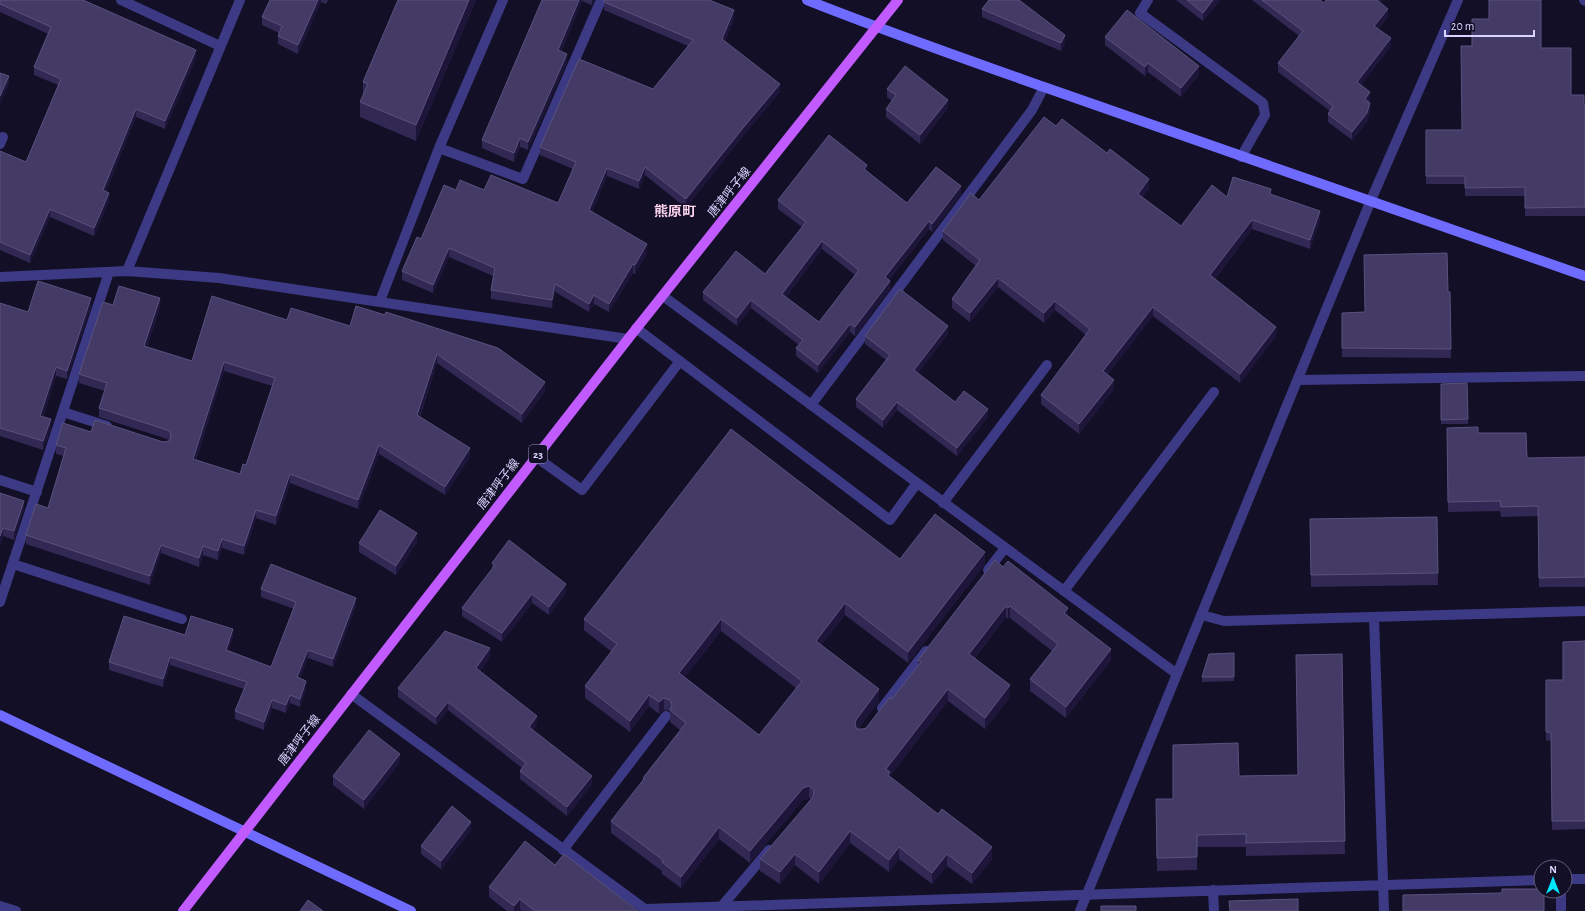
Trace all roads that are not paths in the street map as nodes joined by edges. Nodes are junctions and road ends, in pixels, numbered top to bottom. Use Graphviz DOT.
graph roads {
  1 [pos="121,0"];
  2 [pos="240,0"];
  3 [pos="503,0"];
  4 [pos="601,0"];
  5 [pos="806,0"];
  6 [pos="898,0"];
  7 [pos="1148,0"];
  8 [pos="1458,0"];
  9 [pos="876,28"];
  10 [pos="220,46"];
  11 [pos="1044,87"];
  12 [pos="439,148"];
  13 [pos="1241,157"];
  14 [pos="1371,200"];
  15 [pos="127,271"];
  16 [pos="110,272"];
  17 [pos="1585,276"];
  18 [pos="0,277"];
  19 [pos="663,296"];
  20 [pos="380,301"];
  21 [pos="636,328"];
  22 [pos="628,339"];
  23 [pos="680,361"];
  24 [pos="1047,365"];
  25 [pos="1585,376"];
  26 [pos="1298,380"];
  27 [pos="1214,392"];
  28 [pos="811,405"];
  29 [pos="63,412"];
  30 [pos="114,429"];
  31 [pos="536,457"];
  32 [pos="0,480"];
  33 [pos="917,484"];
  34 [pos="37,492"];
  35 [pos="943,503"];
  36 [pos="1005,548"];
  37 [pos="13,564"];
  38 [pos="981,579"];
  39 [pos="1064,591"];
  40 [pos="0,602"];
  41 [pos="1585,611"];
  42 [pos="1202,615"];
  43 [pos="1374,617"];
  44 [pos="182,619"];
  45 [pos="933,641"];
  46 [pos="1177,674"];
  47 [pos="351,694"];
  48 [pos="0,715"];
  49 [pos="666,716"];
  50 [pos="875,716"];
  51 [pos="245,832"];
  52 [pos="778,840"];
  53 [pos="563,850"];
  54 [pos="1573,879"];
  55 [pos="1585,879"];
  56 [pos="1533,880"];
  57 [pos="1383,885"];
  58 [pos="1213,890"];
  59 [pos="1087,894"];
  60 [pos="1561,899"];
  61 [pos="0,906"];
  62 [pos="722,906"];
  63 [pos="16,911"];
  64 [pos="183,911"];
  65 [pos="411,911"];
  66 [pos="1080,911"];
  67 [pos="1214,911"];
  68 [pos="1384,911"];
  69 [pos="1561,911"];
  1 -- 10 [label="street"];
  2 -- 10 [label="street"];
  3 -- 12 [label="street"];
  4 -- 12 [label="street"];
  5 -- 9 [label="street"];
  6 -- 9 [label="main road, 唐津呼子線 / 23"];
  7 -- 13 [label="street"];
  8 -- 14 [label="street"];
  9 -- 11 [label="street"];
  9 -- 19 [label="main road, 唐津呼子線 / 23"];
  10 -- 15 [label="street"];
  11 -- 13 [label="street"];
  11 -- 28 [label="street"];
  12 -- 20 [label="street"];
  13 -- 14 [label="street"];
  14 -- 17 [label="street"];
  14 -- 26 [label="street"];
  15 -- 16 [label="street"];
  15 -- 20 [label="street"];
  16 -- 18 [label="street"];
  16 -- 29 [label="street"];
  19 -- 21 [label="main road, 唐津呼子線 / 23"];
  19 -- 28 [label="street"];
  20 -- 22 [label="street"];
  21 -- 22 [label="main road, 唐津呼子線 / 23"];
  21 -- 23 [label="street"];
  22 -- 31 [label="main road, 唐津呼子線 / 23"];
  23 -- 31 [label="street"];
  23 -- 33 [label="street"];
  24 -- 35 [label="street"];
  25 -- 26 [label="street"];
  26 -- 42 [label="street"];
  27 -- 39 [label="street"];
  28 -- 33 [label="street"];
  29 -- 30 [label="street"];
  29 -- 34 [label="street"];
  31 -- 47 [label="main road, 唐津呼子線 / 23"];
  32 -- 34 [label="street"];
  33 -- 35 [label="street"];
  34 -- 37 [label="street"];
  35 -- 36 [label="street"];
  36 -- 38 [label="street"];
  36 -- 39 [label="street"];
  37 -- 40 [label="street"];
  37 -- 44 [label="street"];
  39 -- 46 [label="street"];
  41 -- 43 [label="street"];
  42 -- 43 [label="street"];
  42 -- 46 [label="street"];
  43 -- 57 [label="street"];
  45 -- 50 [label="street"];
  46 -- 59 [label="street"];
  47 -- 51 [label="main road, 唐津呼子線 / 23"];
  47 -- 53 [label="street"];
  48 -- 51 [label="street"];
  49 -- 53 [label="street"];
  51 -- 64 [label="main road, 唐津呼子線 / 23"];
  51 -- 65 [label="street"];
  52 -- 62 [label="street"];
  53 -- 62 [label="street"];
  54 -- 55 [label="street"];
  56 -- 57 [label="street"];
  57 -- 58 [label="street"];
  57 -- 68 [label="street"];
  58 -- 59 [label="street"];
  58 -- 67 [label="street"];
  59 -- 62 [label="street"];
  59 -- 66 [label="street"];
  60 -- 69 [label="street"];
  61 -- 63 [label="street"];
}
